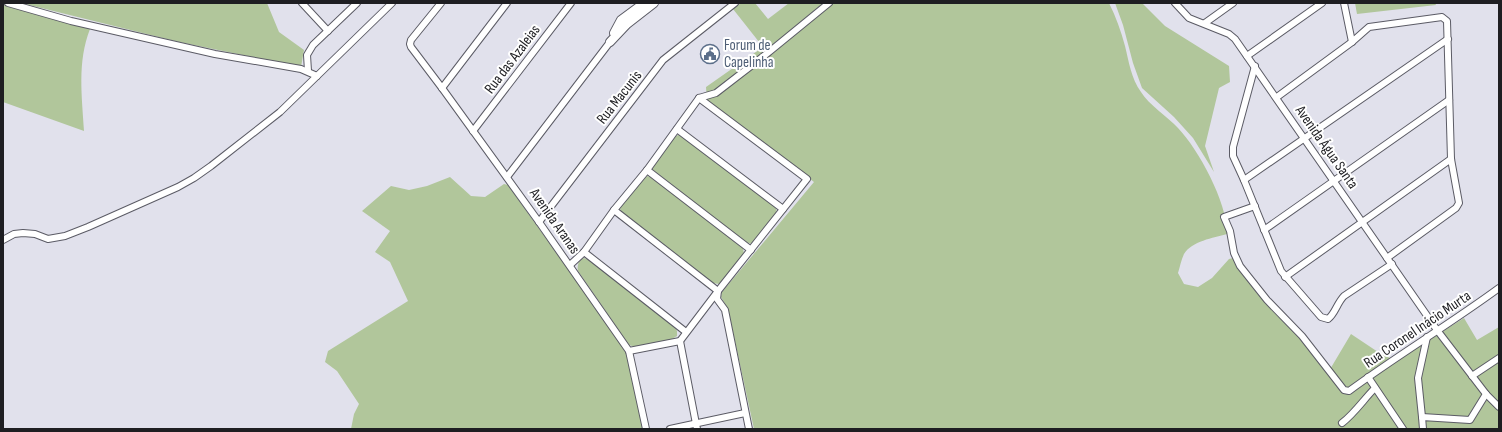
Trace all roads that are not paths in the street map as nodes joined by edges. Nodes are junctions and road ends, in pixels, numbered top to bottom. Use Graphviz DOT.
graph roads {
  1 [pos="8,3"];
  2 [pos="302,3"];
  3 [pos="357,3"];
  4 [pos="392,3"];
  5 [pos="441,3"];
  6 [pos="507,3"];
  7 [pos="571,3"];
  8 [pos="644,3"];
  9 [pos="654,3"];
  10 [pos="735,3"];
  11 [pos="829,3"];
  12 [pos="1175,3"];
  13 [pos="1233,3"];
  14 [pos="1322,3"];
  15 [pos="1344,3"];
  16 [pos="1205,23"];
  17 [pos="328,31"];
  18 [pos="1448,39"];
  19 [pos="610,42"];
  20 [pos="1352,42"];
  21 [pos="1247,56"];
  22 [pos="1255,66"];
  23 [pos="308,71"];
  24 [pos="317,76"];
  25 [pos="442,88"];
  26 [pos="1277,97"];
  27 [pos="699,98"];
  28 [pos="1449,100"];
  29 [pos="677,129"];
  30 [pos="473,131"];
  31 [pos="1305,139"];
  32 [pos="1450,159"];
  33 [pos="647,170"];
  34 [pos="507,177"];
  35 [pos="1244,180"];
  36 [pos="1334,181"];
  37 [pos="1255,206"];
  38 [pos="783,209"];
  39 [pos="614,210"];
  40 [pos="539,222"];
  41 [pos="1362,222"];
  42 [pos="1264,230"];
  43 [pos="3,240"];
  44 [pos="751,250"];
  45 [pos="584,252"];
  46 [pos="1387,258"];
  47 [pos="1392,264"];
  48 [pos="570,265"];
  49 [pos="1285,277"];
  50 [pos="1499,288"];
  51 [pos="718,291"];
  52 [pos="1438,330"];
  53 [pos="686,332"];
  54 [pos="1427,337"];
  55 [pos="680,341"];
  56 [pos="629,351"];
  57 [pos="1499,358"];
  58 [pos="1472,376"];
  59 [pos="1368,377"];
  60 [pos="1375,388"];
  61 [pos="1486,394"];
  62 [pos="1499,407"];
  63 [pos="745,413"];
  64 [pos="1422,417"];
  65 [pos="1342,423"];
  66 [pos="696,426"];
  67 [pos="646,429"];
  68 [pos="670,429"];
  69 [pos="749,429"];
  70 [pos="1403,429"];
  71 [pos="1423,429"];
  1 -- 23 [label="street"];
  2 -- 17 [label="street"];
  3 -- 17 [label="street"];
  4 -- 24 [label="street"];
  5 -- 25 [label="street, Avenida Aranas"];
  6 -- 25 [label="street"];
  7 -- 30 [label="street, Rua das Azaleias"];
  8 -- 19 [label="street"];
  9 -- 19 [label="street"];
  10 -- 40 [label="street, Rua Macunis"];
  11 -- 27 [label="street"];
  12 -- 16 [label="street, Avenida Água Santa"];
  13 -- 16 [label="street"];
  14 -- 21 [label="street"];
  15 -- 20 [label="street"];
  16 -- 21 [label="street, Avenida Água Santa"];
  17 -- 23 [label="street"];
  18 -- 20 [label="street"];
  18 -- 28 [label="street"];
  18 -- 31 [label="street"];
  19 -- 34 [label="street"];
  20 -- 26 [label="street"];
  21 -- 22 [label="street, Avenida Água Santa"];
  22 -- 26 [label="street, Avenida Água Santa"];
  22 -- 35 [label="street"];
  23 -- 24 [label="street"];
  24 -- 43 [label="street"];
  25 -- 30 [label="street, Avenida Aranas"];
  26 -- 31 [label="street, Avenida Água Santa"];
  27 -- 29 [label="street"];
  27 -- 38 [label="street"];
  28 -- 32 [label="street"];
  28 -- 36 [label="street"];
  29 -- 33 [label="street"];
  29 -- 38 [label="street"];
  30 -- 34 [label="street, Avenida Aranas"];
  31 -- 35 [label="street"];
  31 -- 36 [label="street, Avenida Água Santa"];
  32 -- 41 [label="street"];
  32 -- 46 [label="street"];
  33 -- 39 [label="street"];
  33 -- 44 [label="street"];
  34 -- 40 [label="street, Avenida Aranas"];
  35 -- 37 [label="street"];
  36 -- 41 [label="street, Avenida Água Santa"];
  36 -- 42 [label="street"];
  37 -- 42 [label="street"];
  37 -- 59 [label="street, Rua Coronel Inácio Murta"];
  38 -- 44 [label="street"];
  39 -- 45 [label="street"];
  39 -- 51 [label="street"];
  40 -- 48 [label="street, Avenida Aranas"];
  41 -- 46 [label="street, Avenida Água Santa"];
  41 -- 49 [label="street"];
  42 -- 49 [label="street"];
  44 -- 51 [label="street"];
  45 -- 48 [label="street"];
  45 -- 53 [label="street"];
  46 -- 47 [label="street, Avenida Água Santa"];
  47 -- 49 [label="street"];
  47 -- 52 [label="street, Avenida Água Santa"];
  48 -- 56 [label="street, Avenida Aranas"];
  50 -- 52 [label="street, Rua Coronel Inácio Murta"];
  51 -- 53 [label="street"];
  51 -- 63 [label="street"];
  52 -- 54 [label="street, Rua Coronel Inácio Murta"];
  52 -- 58 [label="street, Avenida Água Santa"];
  53 -- 55 [label="street"];
  54 -- 59 [label="street, Rua Coronel Inácio Murta"];
  54 -- 64 [label="street"];
  55 -- 56 [label="street"];
  55 -- 66 [label="street"];
  56 -- 67 [label="street, Avenida Aranas"];
  57 -- 58 [label="street"];
  58 -- 61 [label="street, Avenida Água Santa"];
  59 -- 60 [label="street"];
  60 -- 65 [label="street"];
  60 -- 70 [label="street"];
  61 -- 62 [label="street, Avenida Água Santa"];
  61 -- 64 [label="street"];
  63 -- 66 [label="street"];
  63 -- 69 [label="street"];
  64 -- 71 [label="street"];
  66 -- 68 [label="street"];
}
